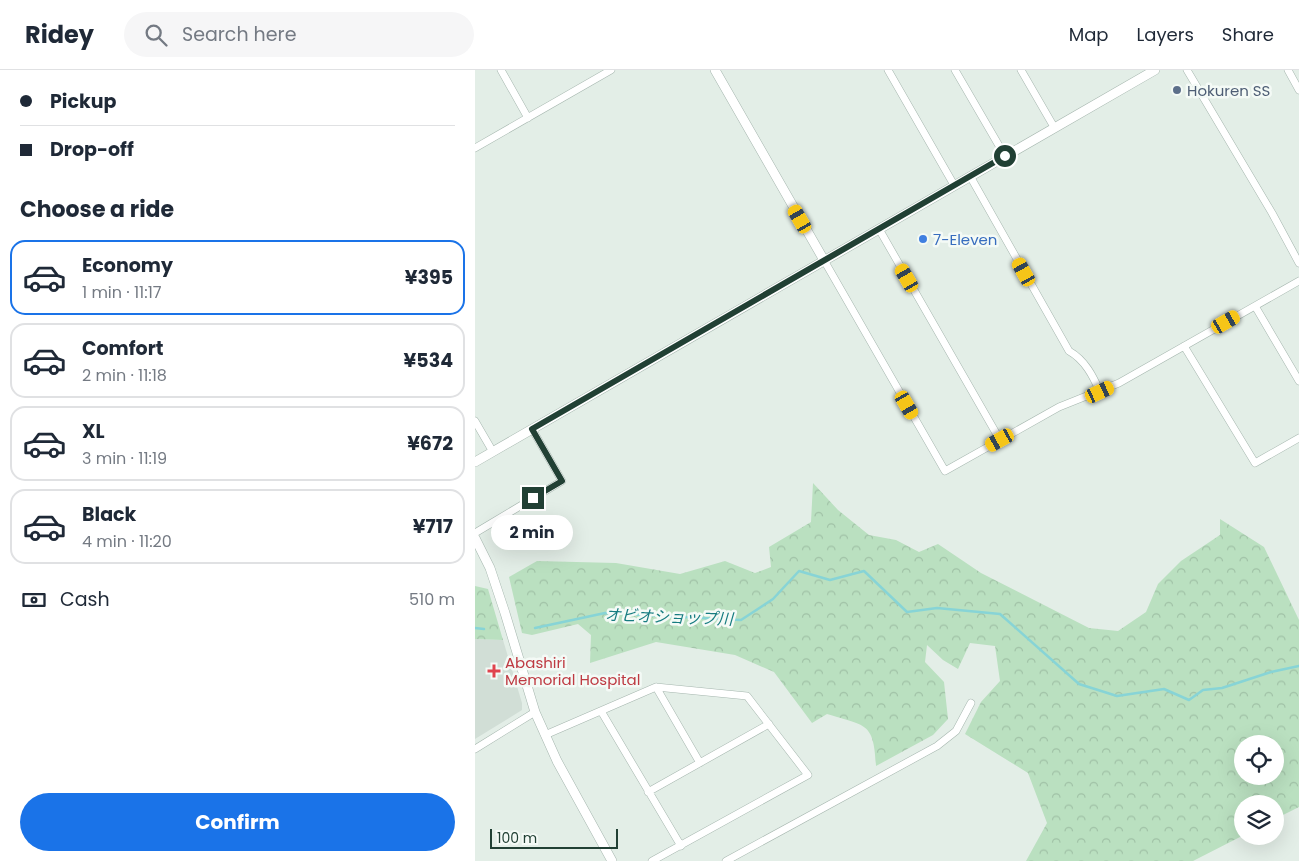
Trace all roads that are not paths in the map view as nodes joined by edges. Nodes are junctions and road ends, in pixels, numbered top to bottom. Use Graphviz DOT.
graph roads {
  1 [pos="501,70"];
  2 [pos="611,70"];
  3 [pos="715,70"];
  4 [pos="888,70"];
  5 [pos="955,70"];
  6 [pos="1021,70"];
  7 [pos="1155,70"];
  8 [pos="1187,70"];
  9 [pos="1288,70"];
  10 [pos="1299,90"];
  11 [pos="528,118"];
  12 [pos="1055,127"];
  13 [pos="475,148"];
  14 [pos="1005,156"];
  15 [pos="970,176"];
  16 [pos="954,185"];
  17 [pos="879,229"];
  18 [pos="825,262"];
  19 [pos="1299,263"];
  20 [pos="1299,281"];
  21 [pos="1255,306"];
  22 [pos="1184,346"];
  23 [pos="1299,381"];
  24 [pos="1100,392"];
  25 [pos="475,421"];
  26 [pos="532,429"];
  27 [pos="1299,438"];
  28 [pos="1000,440"];
  29 [pos="493,452"];
  30 [pos="475,462"];
  31 [pos="475,533"];
  32 [pos="475,538"];
  33 [pos="656,687"];
  34 [pos="971,703"];
  35 [pos="601,711"];
  36 [pos="535,712"];
  37 [pos="769,724"];
  38 [pos="545,736"];
  39 [pos="475,749"];
  40 [pos="699,763"];
  41 [pos="649,792"];
  42 [pos="681,846"];
  43 [pos="612,861"];
  44 [pos="652,861"];
  45 [pos="726,861"];
  1 -- 11 [label="street"];
  2 -- 11 [label="street"];
  3 -- 18 [label="street"];
  4 -- 16 [label="street"];
  5 -- 14 [label="street"];
  6 -- 12 [label="street"];
  7 -- 12 [label="street"];
  8 -- 19 [label="street"];
  9 -- 10 [label="street"];
  11 -- 13 [label="street"];
  12 -- 14 [label="street"];
  14 -- 15 [label="street"];
  15 -- 16 [label="street"];
  15 -- 24 [label="street"];
  16 -- 17 [label="street"];
  17 -- 18 [label="street"];
  17 -- 28 [label="street"];
  18 -- 26 [label="street"];
  18 -- 28 [label="street"];
  20 -- 21 [label="street"];
  21 -- 22 [label="street"];
  21 -- 23 [label="street"];
  22 -- 24 [label="street"];
  22 -- 27 [label="street"];
  24 -- 28 [label="street"];
  25 -- 29 [label="street"];
  26 -- 29 [label="street"];
  26 -- 31 [label="street"];
  29 -- 30 [label="street"];
  32 -- 36 [label="street"];
  33 -- 35 [label="street"];
  33 -- 37 [label="street"];
  33 -- 40 [label="street"];
  34 -- 45 [label="street"];
  35 -- 38 [label="street"];
  35 -- 41 [label="street"];
  36 -- 38 [label="street"];
  36 -- 39 [label="street"];
  37 -- 40 [label="street"];
  37 -- 42 [label="street"];
  38 -- 43 [label="street"];
  40 -- 41 [label="street"];
  41 -- 42 [label="street"];
  42 -- 44 [label="street"];
}
